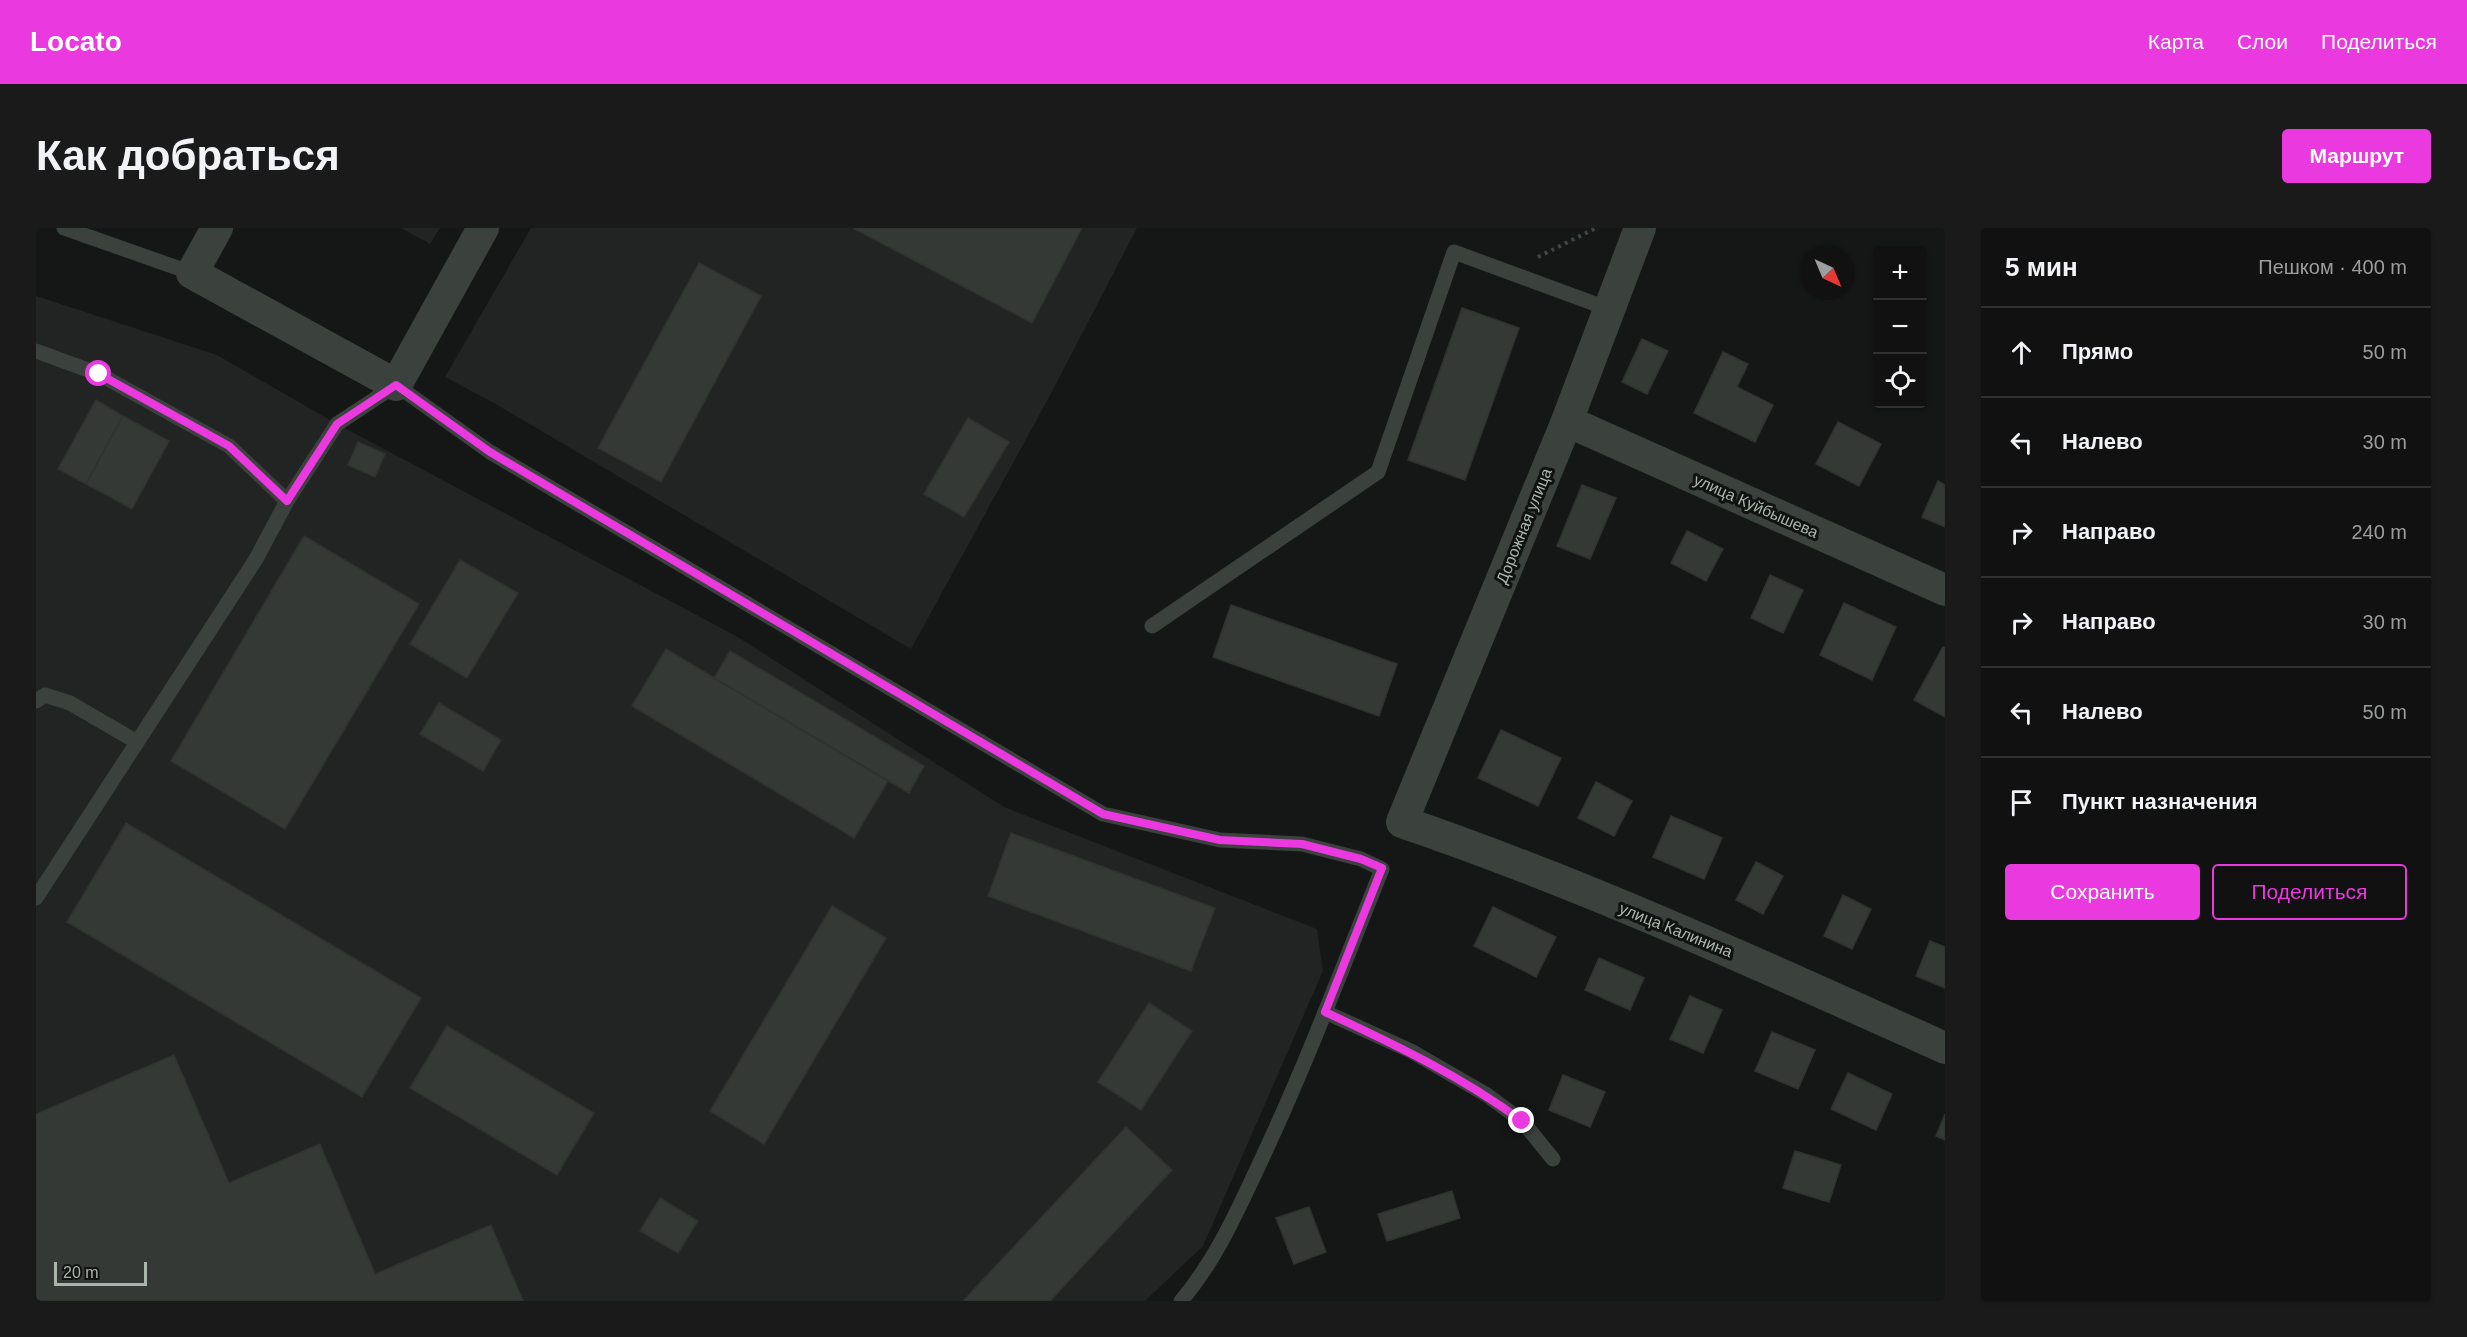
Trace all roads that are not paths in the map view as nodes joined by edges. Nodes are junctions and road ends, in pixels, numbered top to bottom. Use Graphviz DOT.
graph roads {
  1 [pos="64,228"];
  2 [pos="217,228"];
  3 [pos="483,228"];
  4 [pos="1640,228"];
  5 [pos="192,273"];
  6 [pos="1609,309"];
  7 [pos="36,351"];
  8 [pos="396,385"];
  9 [pos="1567,421"];
  10 [pos="287,501"];
  11 [pos="1945,590"];
  12 [pos="1152,626"];
  13 [pos="36,701"];
  14 [pos="137,742"];
  15 [pos="1402,822"];
  16 [pos="36,898"];
  17 [pos="1325,1012"];
  18 [pos="1945,1048"];
  19 [pos="1553,1160"];
  20 [pos="1181,1301"];
  1 -- 5 [label="lane"];
  2 -- 5 [label="street"];
  3 -- 8 [label="street"];
  4 -- 6 [label="street, Дорожная улица"];
  5 -- 8 [label="street"];
  6 -- 9 [label="street, Дорожная улица"];
  6 -- 12 [label="lane"];
  7 -- 10 [label="lane"];
  8 -- 10 [label="lane"];
  8 -- 17 [label="lane"];
  9 -- 11 [label="street, улица Куйбышева"];
  9 -- 15 [label="street, Дорожная улица"];
  10 -- 14 [label="lane"];
  13 -- 14 [label="lane"];
  14 -- 16 [label="lane"];
  15 -- 18 [label="street, улица Калинина"];
  17 -- 19 [label="lane"];
  17 -- 20 [label="lane"];
}
